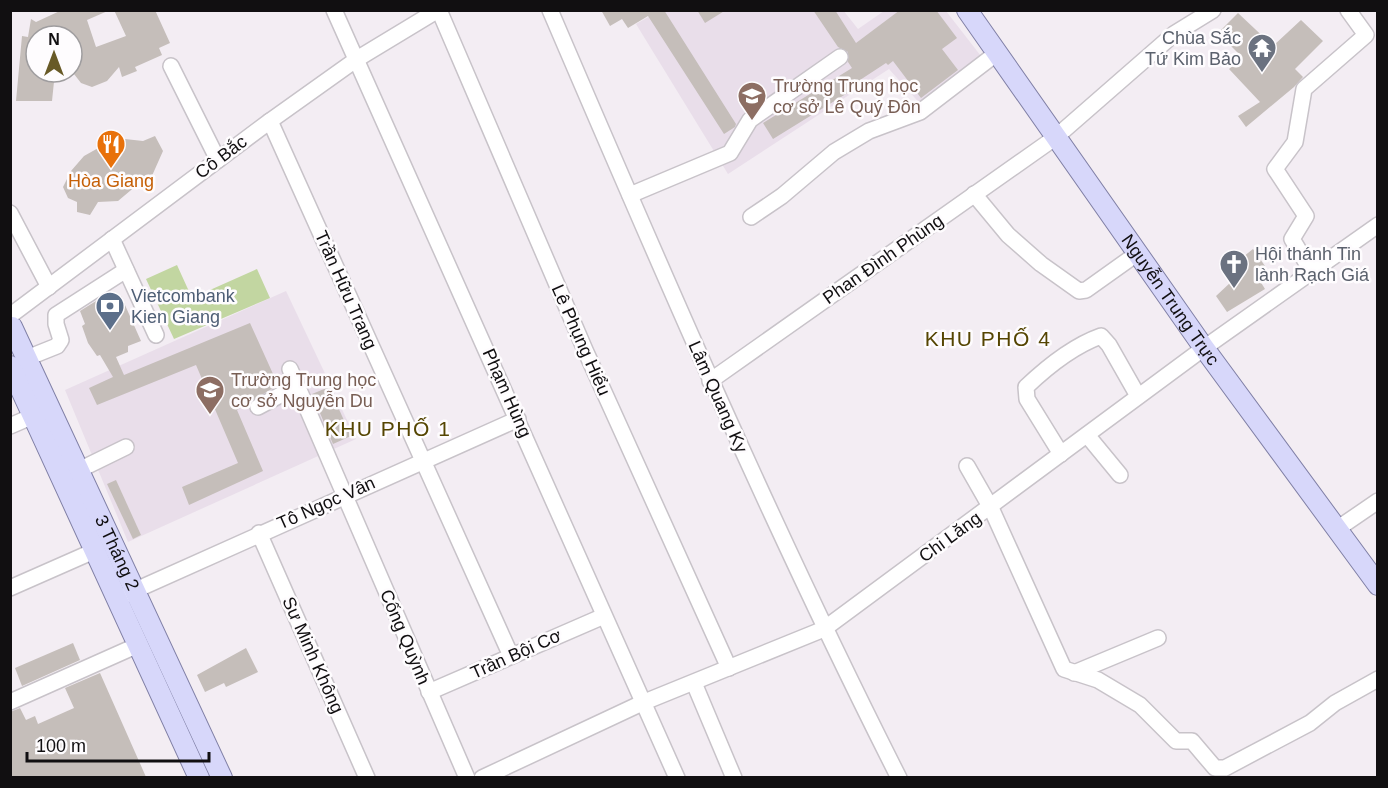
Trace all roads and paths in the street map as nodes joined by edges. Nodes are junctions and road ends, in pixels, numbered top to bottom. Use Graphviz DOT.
graph roads {
  1 [pos="334,10"];
  2 [pos="439,10"];
  3 [pos="550,10"];
  4 [pos="967,10"];
  5 [pos="1213,10"];
  6 [pos="1348,10"];
  7 [pos="997,53"];
  8 [pos="840,57"];
  9 [pos="357,59"];
  10 [pos="171,66"];
  11 [pos="270,121"];
  12 [pos="1056,136"];
  13 [pos="218,160"];
  14 [pos="974,194"];
  15 [pos="630,195"];
  16 [pos="10,213"];
  17 [pos="751,217"];
  18 [pos="1376,228"];
  19 [pos="112,239"];
  20 [pos="1138,253"];
  21 [pos="126,270"];
  22 [pos="1312,272"];
  23 [pos="49,287"];
  24 [pos="11,322"];
  25 [pos="156,335"];
  26 [pos="1204,348"];
  27 [pos="19,362"];
  28 [pos="290,369"];
  29 [pos="710,381"];
  30 [pos="297,386"];
  31 [pos="1138,396"];
  32 [pos="258,407"];
  33 [pos="33,416"];
  34 [pos="518,419"];
  35 [pos="10,426"];
  36 [pos="1087,435"];
  37 [pos="126,447"];
  38 [pos="1061,454"];
  39 [pos="423,460"];
  40 [pos="967,466"];
  41 [pos="79,470"];
  42 [pos="1120,475"];
  43 [pos="343,495"];
  44 [pos="1377,501"];
  45 [pos="991,508"];
  46 [pos="1337,529"];
  47 [pos="259,533"];
  48 [pos="94,551"];
  49 [pos="1377,585"];
  50 [pos="10,588"];
  51 [pos="125,594"];
  52 [pos="604,616"];
  53 [pos="824,629"];
  54 [pos="1158,638"];
  55 [pos="138,645"];
  56 [pos="511,656"];
  57 [pos="729,668"];
  58 [pos="1074,673"];
  59 [pos="1377,679"];
  60 [pos="693,683"];
  61 [pos="429,692"];
  62 [pos="10,702"];
  63 [pos="642,703"];
  64 [pos="199,777"];
  65 [pos="222,777"];
  66 [pos="367,777"];
  67 [pos="467,777"];
  68 [pos="482,777"];
  69 [pos="677,777"];
  70 [pos="734,777"];
  71 [pos="899,777"];
  1 -- 9 [label="street, Phạm Hùng"];
  2 -- 9 [label="street, Cô Bắc"];
  2 -- 57 [label="street, Lê Phụng Hiểu"];
  3 -- 15 [label="street, Lâm Quang Ky"];
  4 -- 7 [label="main road, Nguyễn Trung Trực"];
  5 -- 12 [label="street, Phan Đình Phùng"];
  6 -- 22 [label="street"];
  7 -- 12 [label="main road, Nguyễn Trung Trực"];
  7 -- 17 [label="street"];
  8 -- 15 [label="street"];
  9 -- 11 [label="street, Cô Bắc"];
  9 -- 34 [label="street, Phạm Hùng"];
  10 -- 13 [label="street"];
  11 -- 13 [label="street, Cô Bắc"];
  11 -- 39 [label="street, Trần Hữu Trang"];
  12 -- 14 [label="street, Phan Đình Phùng"];
  12 -- 20 [label="main road, Nguyễn Trung Trực"];
  13 -- 19 [label="street, Cô Bắc"];
  14 -- 20 [label="street"];
  14 -- 29 [label="street, Phan Đình Phùng"];
  15 -- 29 [label="street, Lâm Quang Ky"];
  16 -- 23 [label="street"];
  18 -- 22 [label="street, Chi Lăng"];
  19 -- 21 [label="street"];
  19 -- 23 [label="street, Cô Bắc"];
  20 -- 26 [label="main road, Nguyễn Trung Trực"];
  21 -- 25 [label="street"];
  21 -- 27 [label="street"];
  22 -- 26 [label="street, Chi Lăng"];
  23 -- 24 [label="street, Cô Bắc"];
  24 -- 27 [label="main road, 3 Tháng 2"];
  26 -- 31 [label="street, Chi Lăng"];
  26 -- 46 [label="main road, Nguyễn Trung Trực"];
  27 -- 33 [label="main road, 3 Tháng 2"];
  27 -- 41 [label="main road, 3 Tháng 2"];
  28 -- 30 [label="street, Cống Quỳnh"];
  29 -- 53 [label="street, Lâm Quang Ky"];
  30 -- 32 [label="street"];
  30 -- 43 [label="street, Cống Quỳnh"];
  31 -- 36 [label="street, Chi Lăng"];
  31 -- 38 [label="street"];
  33 -- 35 [label="street"];
  33 -- 48 [label="main road, 3 Tháng 2"];
  34 -- 39 [label="street, Tô Ngọc Vân"];
  34 -- 52 [label="street, Phạm Hùng"];
  36 -- 38 [label="street, Chi Lăng"];
  36 -- 42 [label="street"];
  37 -- 41 [label="street"];
  38 -- 45 [label="street, Chi Lăng"];
  39 -- 43 [label="street, Tô Ngọc Vân"];
  39 -- 56 [label="street, Trần Hữu Trang"];
  40 -- 45 [label="street"];
  41 -- 51 [label="main road, 3 Tháng 2"];
  43 -- 47 [label="street, Tô Ngọc Vân"];
  43 -- 61 [label="street, Cống Quỳnh"];
  44 -- 46 [label="street"];
  45 -- 53 [label="street, Chi Lăng"];
  45 -- 58 [label="street"];
  46 -- 49 [label="main road, Nguyễn Trung Trực"];
  47 -- 51 [label="street, Tô Ngọc Vân"];
  47 -- 66 [label="street, Sư Minh Không"];
  48 -- 50 [label="street"];
  48 -- 51 [label="main road, 3 Tháng 2"];
  51 -- 55 [label="main road, 3 Tháng 2"];
  51 -- 65 [label="main road, 3 Tháng 2"];
  52 -- 56 [label="street, Trần Bội Cơ"];
  52 -- 63 [label="street, Phạm Hùng"];
  53 -- 57 [label="street, Chi Lăng"];
  53 -- 71 [label="street, Lâm Quang Ky"];
  54 -- 58 [label="street"];
  55 -- 62 [label="street"];
  55 -- 64 [label="main road, 3 Tháng 2"];
  56 -- 61 [label="street, Trần Bội Cơ"];
  57 -- 60 [label="street, Chi Lăng"];
  58 -- 59 [label="street"];
  60 -- 63 [label="street, Chi Lăng"];
  60 -- 70 [label="street"];
  61 -- 67 [label="street, Cống Quỳnh"];
  63 -- 68 [label="street, Chi Lăng"];
  63 -- 69 [label="street, Phạm Hùng"];
}
